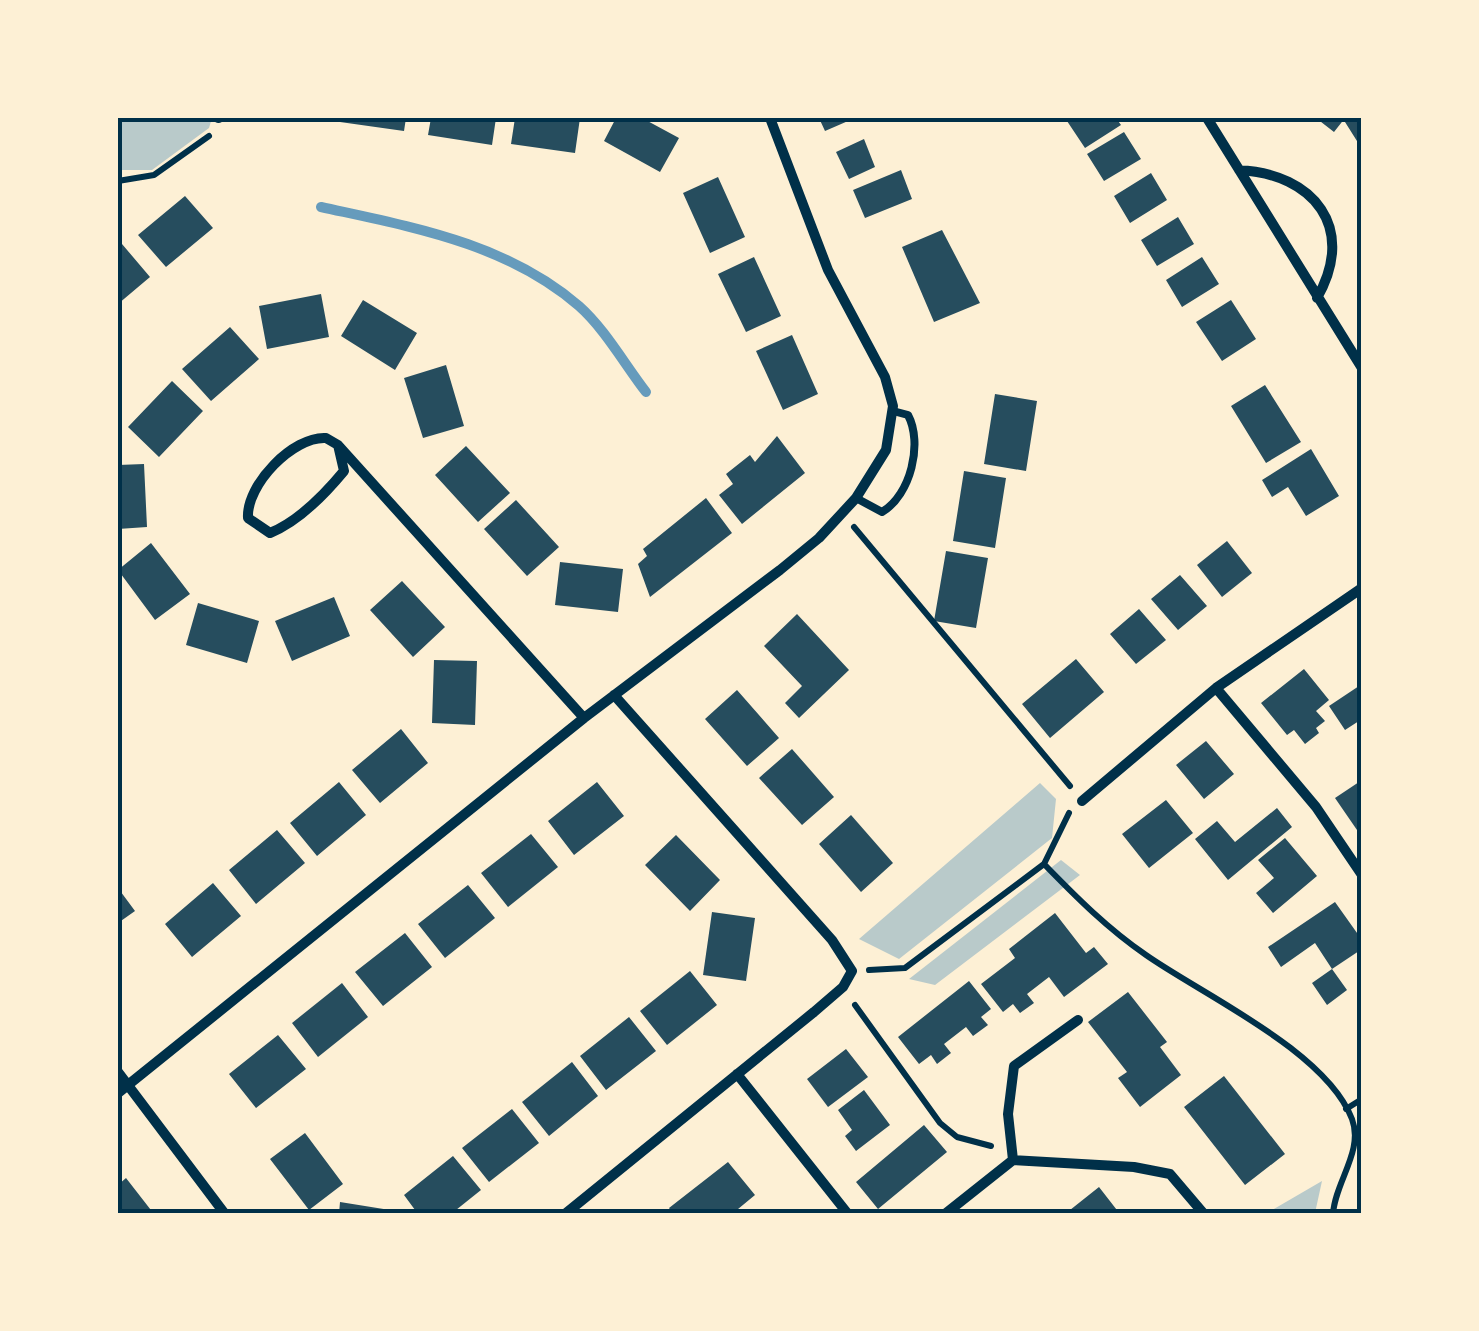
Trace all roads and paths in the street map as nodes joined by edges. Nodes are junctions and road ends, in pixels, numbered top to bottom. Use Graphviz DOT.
graph roads {
  1 [pos="218,118"];
  2 [pos="770,118"];
  3 [pos="1207,118"];
  4 [pos="1239,170"];
  5 [pos="118,180"];
  6 [pos="1317,298"];
  7 [pos="1362,368"];
  8 [pos="893,411"];
  9 [pos="338,446"];
  10 [pos="856,498"];
  11 [pos="844,514"];
  12 [pos="1362,588"];
  13 [pos="1216,688"];
  14 [pos="614,695"];
  15 [pos="584,718"];
  16 [pos="1082,801"];
  17 [pos="1362,848"];
  18 [pos="1349,856"];
  19 [pos="1044,864"];
  20 [pos="1362,875"];
  21 [pos="852,971"];
  22 [pos="844,987"];
  23 [pos="1078,1020"];
  24 [pos="118,1072"];
  25 [pos="737,1074"];
  26 [pos="128,1084"];
  27 [pos="118,1093"];
  28 [pos="1362,1098"];
  29 [pos="1346,1109"];
  30 [pos="1012,1154"];
  31 [pos="225,1214"];
  32 [pos="565,1214"];
  33 [pos="848,1214"];
  34 [pos="945,1214"];
  35 [pos="1204,1214"];
  36 [pos="1333,1214"];
  1 -- 5 [label="path"];
  2 -- 8 [label="street"];
  3 -- 4 [label="street"];
  4 -- 6 [label="street"];
  4 -- 6 [label="street"];
  6 -- 7 [label="street"];
  8 -- 10 [label="street"];
  8 -- 10 [label="lane"];
  9 -- 9 [label="street"];
  9 -- 15 [label="street"];
  10 -- 11 [label="street"];
  11 -- 14 [label="street"];
  11 -- 16 [label="path"];
  12 -- 13 [label="street"];
  13 -- 16 [label="street"];
  13 -- 18 [label="street"];
  14 -- 15 [label="street"];
  14 -- 21 [label="street"];
  15 -- 26 [label="street"];
  16 -- 19 [label="path"];
  17 -- 18 [label="lane"];
  18 -- 20 [label="street"];
  19 -- 21 [label="path"];
  19 -- 29 [label="path"];
  21 -- 22 [label="street"];
  22 -- 25 [label="street"];
  22 -- 30 [label="path"];
  23 -- 30 [label="street"];
  24 -- 26 [label="street"];
  25 -- 32 [label="street"];
  25 -- 33 [label="street"];
  26 -- 27 [label="street"];
  26 -- 31 [label="street"];
  28 -- 29 [label="path"];
  29 -- 36 [label="path"];
  30 -- 34 [label="street"];
  30 -- 35 [label="street"];
}
